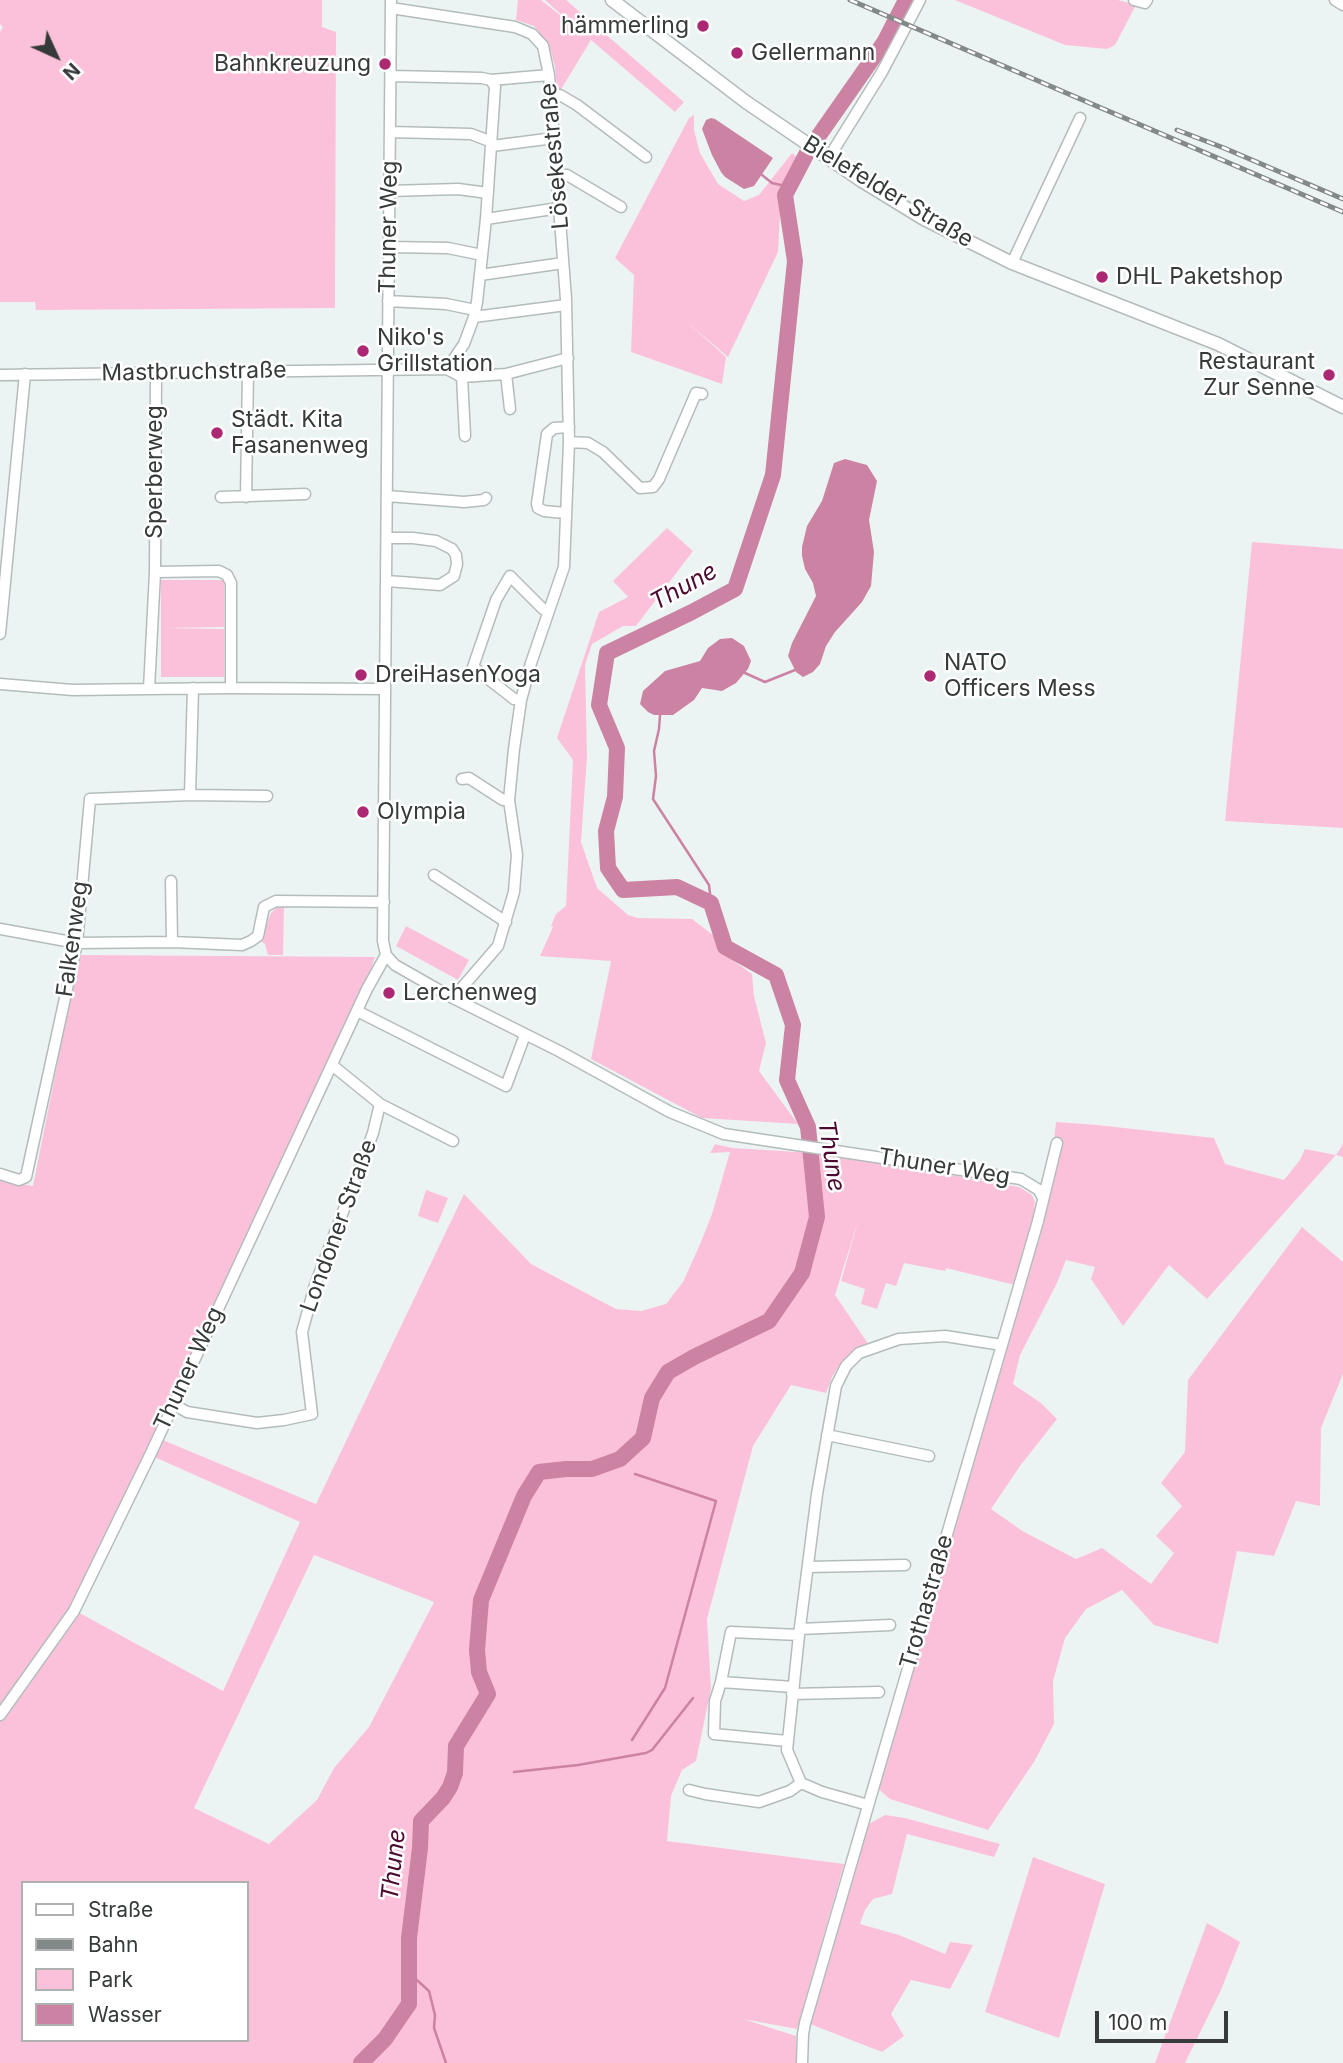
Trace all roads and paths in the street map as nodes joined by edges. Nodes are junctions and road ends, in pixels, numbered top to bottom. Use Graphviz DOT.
graph roads {
  1 [pos="612,0"];
  2 [pos="920,0"];
  3 [pos="1133,0"];
  4 [pos="1147,0"];
  5 [pos="1335,0"];
  6 [pos="391,4"];
  7 [pos="1343,5"];
  8 [pos="549,75"];
  9 [pos="390,76"];
  10 [pos="491,80"];
  11 [pos="550,94"];
  12 [pos="1080,118"];
  13 [pos="390,132"];
  14 [pos="554,138"];
  15 [pos="492,144"];
  16 [pos="824,156"];
  17 [pos="646,157"];
  18 [pos="556,173"];
  19 [pos="389,191"];
  20 [pos="488,193"];
  21 [pos="621,207"];
  22 [pos="559,208"];
  23 [pos="486,219"];
  24 [pos="389,247"];
  25 [pos="482,255"];
  26 [pos="563,263"];
  27 [pos="1012,263"];
  28 [pos="481,275"];
  29 [pos="388,301"];
  30 [pos="566,305"];
  31 [pos="475,314"];
  32 [pos="568,358"];
  33 [pos="447,369"];
  34 [pos="388,370"];
  35 [pos="248,371"];
  36 [pos="156,372"];
  37 [pos="25,374"];
  38 [pos="506,374"];
  39 [pos="0,375"];
  40 [pos="462,377"];
  41 [pos="695,392"];
  42 [pos="1343,407"];
  43 [pos="510,409"];
  44 [pos="569,428"];
  45 [pos="466,436"];
  46 [pos="569,442"];
  47 [pos="305,494"];
  48 [pos="387,496"];
  49 [pos="222,497"];
  50 [pos="246,497"];
  51 [pos="486,498"];
  52 [pos="565,513"];
  53 [pos="387,538"];
  54 [pos="155,572"];
  55 [pos="387,581"];
  56 [pos="548,611"];
  57 [pos="0,635"];
  58 [pos="0,684"];
  59 [pos="193,688"];
  60 [pos="231,688"];
  61 [pos="149,689"];
  62 [pos="385,689"];
  63 [pos="521,700"];
  64 [pos="462,779"];
  65 [pos="190,795"];
  66 [pos="267,796"];
  67 [pos="509,800"];
  68 [pos="433,875"];
  69 [pos="171,881"];
  70 [pos="384,902"];
  71 [pos="506,922"];
  72 [pos="0,929"];
  73 [pos="172,942"];
  74 [pos="77,943"];
  75 [pos="386,955"];
  76 [pos="453,998"];
  77 [pos="357,1011"];
  78 [pos="525,1035"];
  79 [pos="332,1065"];
  80 [pos="380,1104"];
  81 [pos="453,1141"];
  82 [pos="1057,1143"];
  83 [pos="0,1174"];
  84 [pos="1043,1199"];
  85 [pos="1002,1345"];
  86 [pos="173,1404"];
  87 [pos="827,1435"];
  88 [pos="929,1456"];
  89 [pos="905,1565"];
  90 [pos="808,1567"];
  91 [pos="890,1625"];
  92 [pos="799,1632"];
  93 [pos="721,1682"];
  94 [pos="793,1691"];
  95 [pos="878,1692"];
  96 [pos="0,1715"];
  97 [pos="787,1741"];
  98 [pos="801,1783"];
  99 [pos="689,1790"];
  100 [pos="868,1805"];
  101 [pos="802,2063"];
  1 -- 16 [label="main road, Bielefelder Straße"];
  2 -- 16 [label="street"];
  3 -- 4 [label="street"];
  5 -- 7 [label="street"];
  6 -- 8 [label="street, Lösekestraße"];
  6 -- 9 [label="street, Thuner Weg"];
  8 -- 10 [label="street"];
  8 -- 11 [label="street, Lösekestraße"];
  9 -- 10 [label="street"];
  9 -- 13 [label="street, Thuner Weg"];
  10 -- 15 [label="street"];
  11 -- 14 [label="street, Lösekestraße"];
  11 -- 17 [label="street"];
  12 -- 27 [label="street"];
  13 -- 15 [label="street"];
  13 -- 19 [label="street, Thuner Weg"];
  14 -- 15 [label="street"];
  14 -- 18 [label="street, Lösekestraße"];
  15 -- 20 [label="street"];
  16 -- 27 [label="main road, Bielefelder Straße"];
  18 -- 21 [label="street"];
  18 -- 22 [label="street, Lösekestraße"];
  19 -- 20 [label="street"];
  19 -- 24 [label="street, Thuner Weg"];
  20 -- 23 [label="street"];
  22 -- 23 [label="street"];
  22 -- 26 [label="street, Lösekestraße"];
  23 -- 25 [label="street"];
  24 -- 25 [label="street"];
  24 -- 29 [label="street, Thuner Weg"];
  25 -- 28 [label="street"];
  26 -- 28 [label="street"];
  26 -- 30 [label="street, Lösekestraße"];
  27 -- 42 [label="main road, Bielefelder Straße"];
  28 -- 31 [label="street"];
  29 -- 31 [label="street"];
  29 -- 34 [label="street, Thuner Weg"];
  30 -- 31 [label="street"];
  30 -- 32 [label="street, Lösekestraße"];
  31 -- 33 [label="street"];
  32 -- 38 [label="street"];
  32 -- 44 [label="street, Lösekestraße"];
  33 -- 34 [label="street, Mastbruchstraße"];
  33 -- 40 [label="street"];
  34 -- 35 [label="street, Mastbruchstraße"];
  34 -- 48 [label="street, Thuner Weg"];
  35 -- 36 [label="street, Mastbruchstraße"];
  35 -- 50 [label="street"];
  36 -- 37 [label="street, Mastbruchstraße"];
  36 -- 54 [label="street, Sperberweg"];
  37 -- 39 [label="street, Mastbruchstraße"];
  37 -- 57 [label="street"];
  38 -- 40 [label="street"];
  38 -- 43 [label="street"];
  40 -- 45 [label="street"];
  41 -- 46 [label="street"];
  44 -- 46 [label="street, Lösekestraße"];
  44 -- 52 [label="street"];
  46 -- 52 [label="street, Lösekestraße"];
  47 -- 50 [label="street"];
  48 -- 51 [label="street"];
  48 -- 53 [label="street, Thuner Weg"];
  49 -- 50 [label="street"];
  52 -- 56 [label="street, Lösekestraße"];
  53 -- 55 [label="street, Thuner Weg"];
  53 -- 55 [label="street"];
  54 -- 60 [label="street, Sperberweg"];
  54 -- 61 [label="street, Sperberweg"];
  55 -- 62 [label="street, Thuner Weg"];
  56 -- 63 [label="street, Lösekestraße"];
  56 -- 63 [label="street"];
  58 -- 61 [label="street"];
  59 -- 60 [label="street"];
  59 -- 61 [label="street"];
  59 -- 65 [label="street"];
  60 -- 62 [label="street"];
  62 -- 70 [label="street, Thuner Weg"];
  63 -- 67 [label="street, Lösekestraße"];
  64 -- 67 [label="street"];
  65 -- 66 [label="street, Falkenweg"];
  65 -- 74 [label="street, Falkenweg"];
  67 -- 71 [label="street, Lösekestraße"];
  68 -- 71 [label="street"];
  69 -- 73 [label="street"];
  70 -- 73 [label="street"];
  70 -- 75 [label="street, Thuner Weg"];
  71 -- 76 [label="street, Lösekestraße"];
  72 -- 74 [label="street"];
  73 -- 74 [label="street"];
  74 -- 83 [label="street, Falkenweg"];
  75 -- 76 [label="street, Thuner Weg"];
  75 -- 77 [label="street, Thuner Weg"];
  76 -- 78 [label="street, Thuner Weg"];
  77 -- 78 [label="street"];
  77 -- 79 [label="street, Thuner Weg"];
  78 -- 84 [label="street, Thuner Weg"];
  79 -- 80 [label="street"];
  79 -- 86 [label="street, Thuner Weg"];
  80 -- 81 [label="street"];
  80 -- 86 [label="street, Londoner Straße"];
  82 -- 84 [label="street, Trothastraße"];
  84 -- 85 [label="street, Trothastraße"];
  85 -- 87 [label="street"];
  85 -- 100 [label="street, Trothastraße"];
  86 -- 96 [label="street, Thuner Weg"];
  87 -- 88 [label="street"];
  87 -- 90 [label="street"];
  89 -- 90 [label="street"];
  90 -- 92 [label="street"];
  91 -- 92 [label="street"];
  92 -- 93 [label="street"];
  92 -- 94 [label="street"];
  93 -- 94 [label="street"];
  93 -- 97 [label="street"];
  94 -- 95 [label="street"];
  94 -- 97 [label="street"];
  97 -- 98 [label="street"];
  98 -- 99 [label="street"];
  98 -- 100 [label="street"];
  100 -- 101 [label="street, Trothastraße"];
}
